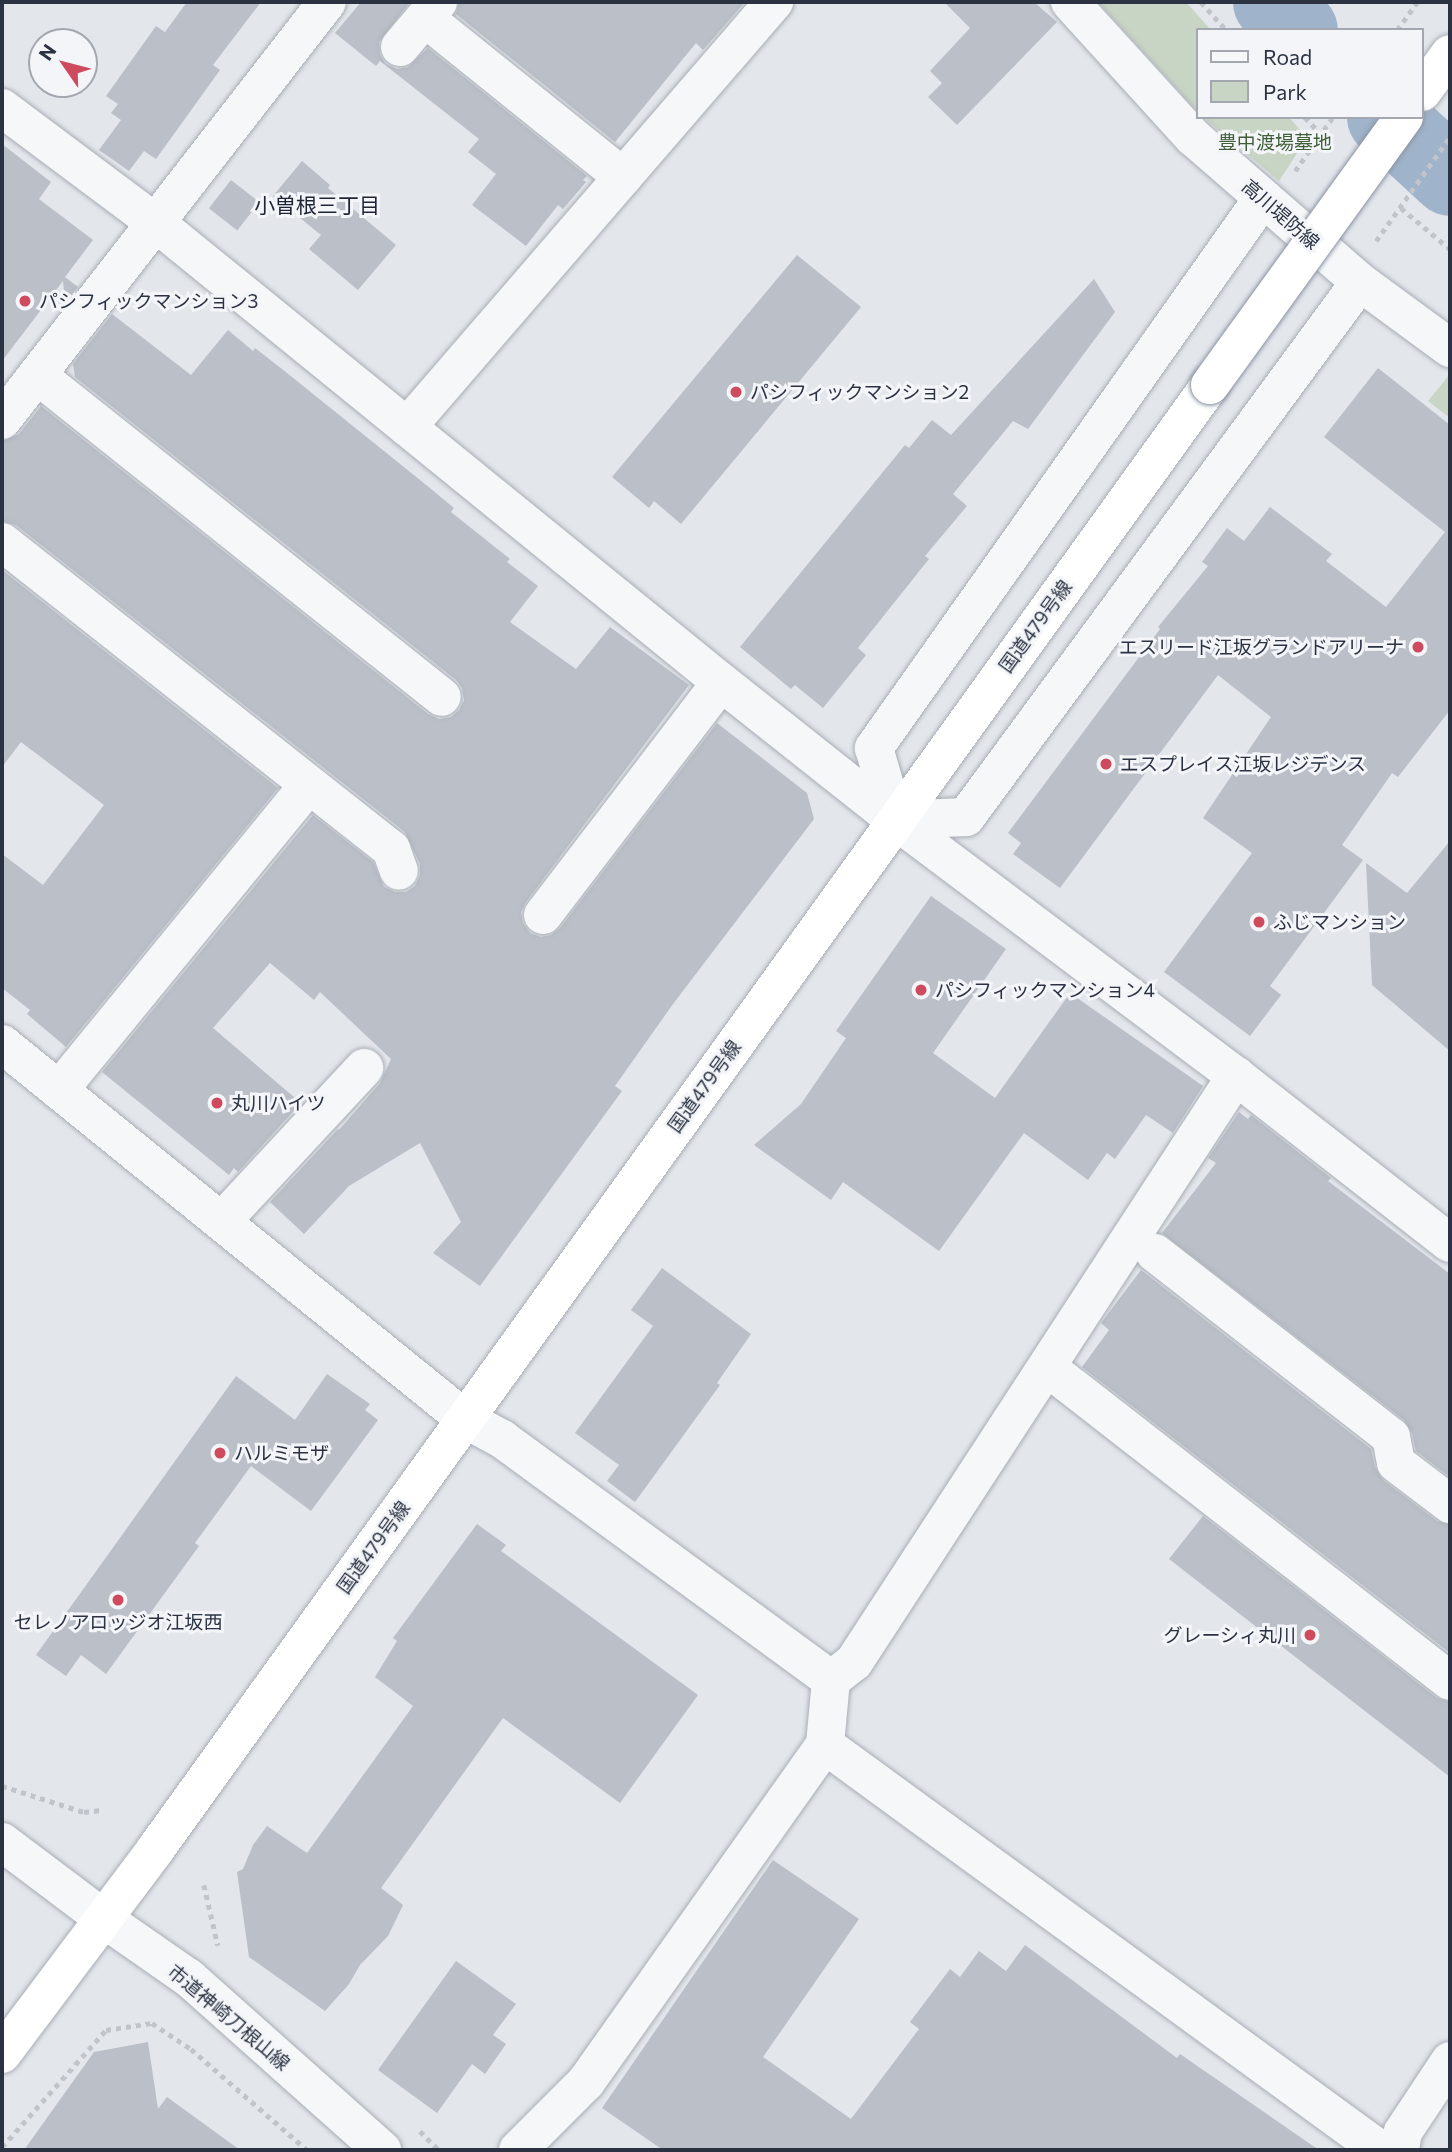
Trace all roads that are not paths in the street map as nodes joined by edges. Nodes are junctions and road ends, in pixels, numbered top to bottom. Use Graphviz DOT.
graph roads {
  1 [pos="327,2"];
  2 [pos="774,2"];
  3 [pos="1070,2"];
  4 [pos="431,10"];
  5 [pos="400,47"];
  6 [pos="1450,54"];
  7 [pos="1424,89"];
  8 [pos="2,108"];
  9 [pos="1403,119"];
  10 [pos="623,177"];
  11 [pos="1263,198"];
  12 [pos="156,223"];
  13 [pos="1360,282"];
  14 [pos="1450,348"];
  15 [pos="37,375"];
  16 [pos="2,420"];
  17 [pos="407,427"];
  18 [pos="2,542"];
  19 [pos="721,682"];
  20 [pos="442,697"];
  21 [pos="309,785"];
  22 [pos="895,820"];
  23 [pos="399,871"];
  24 [pos="543,915"];
  25 [pos="2,1044"];
  26 [pos="364,1068"];
  27 [pos="1236,1076"];
  28 [pos="59,1090"];
  29 [pos="222,1221"];
  30 [pos="1450,1243"];
  31 [pos="1138,1251"];
  32 [pos="1048,1368"];
  33 [pos="465,1419"];
  34 [pos="1450,1504"];
  35 [pos="831,1680"];
  36 [pos="1450,1681"];
  37 [pos="825,1745"];
  38 [pos="2,1842"];
  39 [pos="104,1919"];
  40 [pos="2,2054"];
  41 [pos="1450,2060"];
  42 [pos="382,2150"];
  43 [pos="518,2150"];
  44 [pos="1380,2150"];
  45 [pos="1399,2150"];
  1 -- 12 [label="street"];
  2 -- 10 [label="street"];
  3 -- 11 [label="street, 高川堤防線"];
  4 -- 5 [label="street"];
  4 -- 10 [label="street"];
  6 -- 7 [label="highway"];
  8 -- 12 [label="street"];
  9 -- 22 [label="highway, 国道479号線, bridge"];
  10 -- 17 [label="street"];
  11 -- 13 [label="street, 高川堤防線"];
  11 -- 22 [label="street"];
  12 -- 15 [label="street"];
  12 -- 17 [label="street"];
  13 -- 14 [label="street, 高川堤防線"];
  13 -- 22 [label="street"];
  15 -- 16 [label="street"];
  15 -- 20 [label="street"];
  17 -- 19 [label="street"];
  18 -- 21 [label="street"];
  19 -- 22 [label="street"];
  19 -- 24 [label="street"];
  21 -- 23 [label="street"];
  21 -- 28 [label="street"];
  22 -- 27 [label="street"];
  22 -- 33 [label="highway, 国道479号線"];
  25 -- 28 [label="street"];
  26 -- 29 [label="street"];
  27 -- 30 [label="street"];
  27 -- 31 [label="street"];
  28 -- 29 [label="street"];
  29 -- 33 [label="street"];
  31 -- 32 [label="street"];
  31 -- 34 [label="street"];
  32 -- 35 [label="street"];
  32 -- 36 [label="street"];
  33 -- 35 [label="street"];
  33 -- 39 [label="highway, 国道479号線"];
  35 -- 37 [label="street"];
  37 -- 43 [label="street"];
  37 -- 44 [label="street"];
  38 -- 39 [label="street, 市道神崎刀根山線"];
  39 -- 40 [label="highway, 国道479号線"];
  39 -- 42 [label="street, 市道神崎刀根山線"];
  41 -- 45 [label="street"];
}
